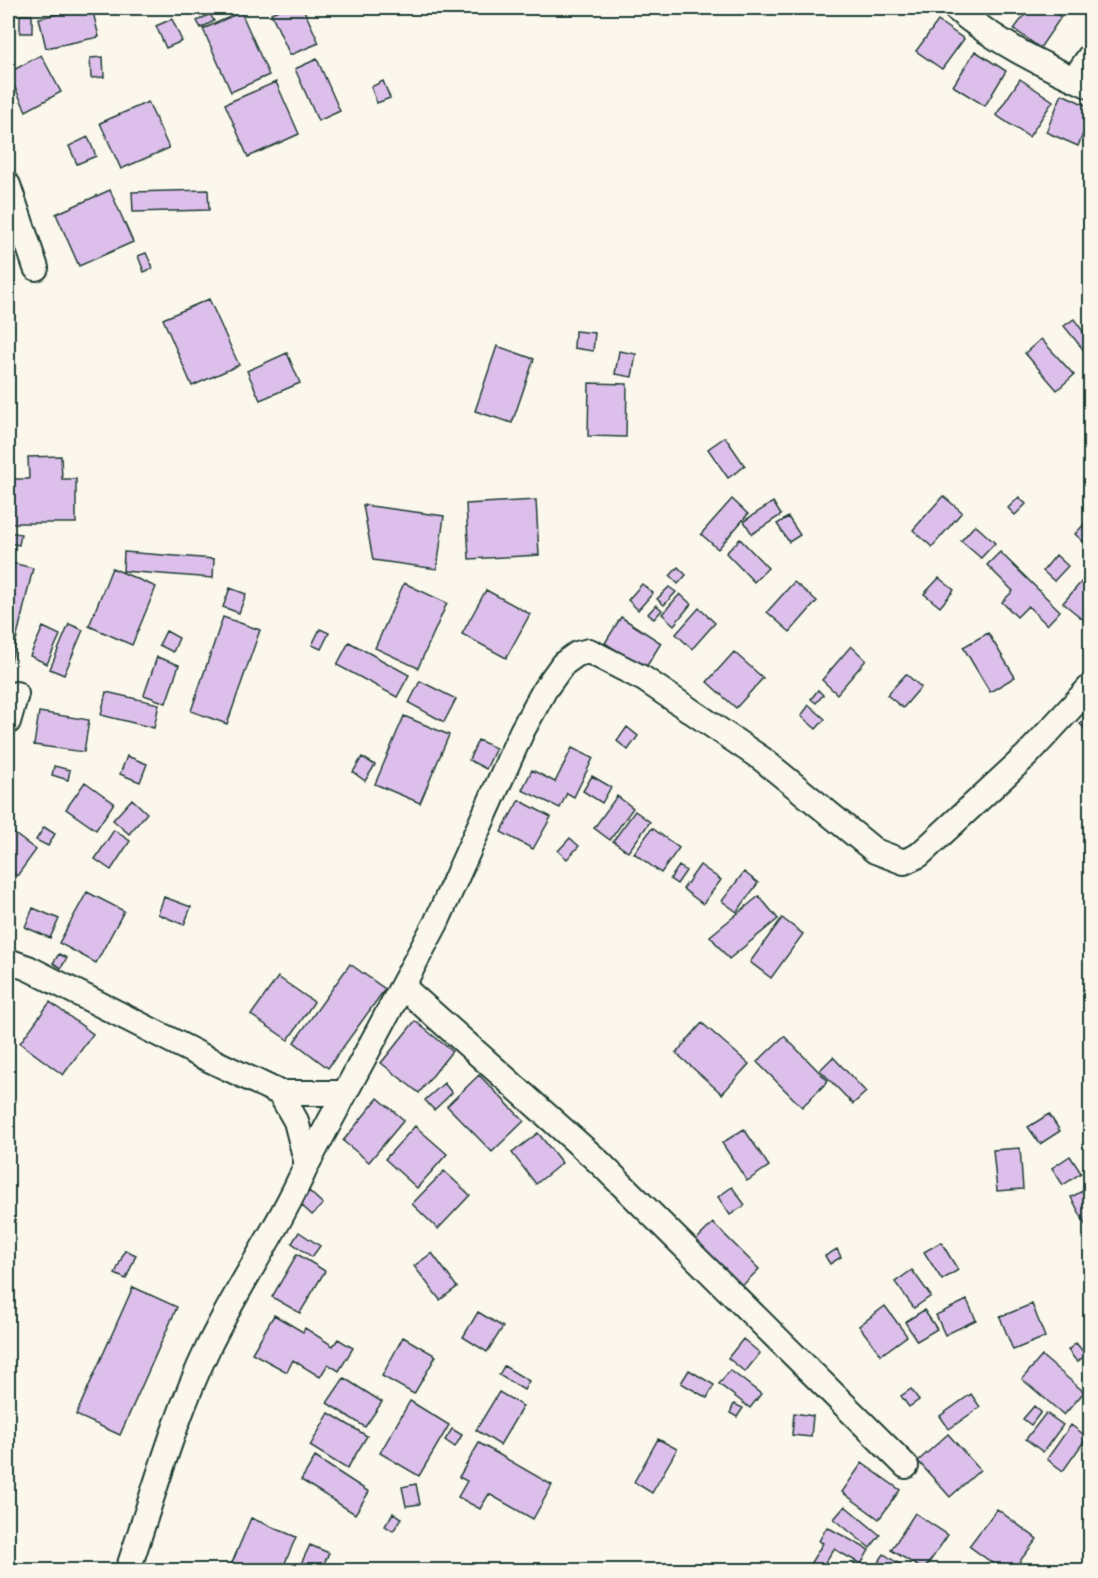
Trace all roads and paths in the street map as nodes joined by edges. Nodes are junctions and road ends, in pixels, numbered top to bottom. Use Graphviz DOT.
graph roads {
  1 [pos="955,8"];
  2 [pos="1090,56"];
  3 [pos="1082,82"];
  4 [pos="8,185"];
  5 [pos="36,268"];
  6 [pos="1090,687"];
  7 [pos="16,694"];
  8 [pos="8,722"];
  9 [pos="8,960"];
  10 [pos="403,987"];
  11 [pos="280,1093"];
  12 [pos="343,1093"];
  13 [pos="307,1164"];
  14 [pos="906,1466"];
  15 [pos="128,1570"];
  1 -- 3 [label="street"];
  2 -- 3 [label="street"];
  4 -- 5 [label="street"];
  6 -- 10 [label="street"];
  7 -- 8 [label="street"];
  9 -- 11 [label="street"];
  10 -- 12 [label="street"];
  10 -- 14 [label="street"];
  11 -- 12 [label="street"];
  11 -- 13 [label="street"];
  12 -- 13 [label="street"];
  13 -- 15 [label="street"];
}
